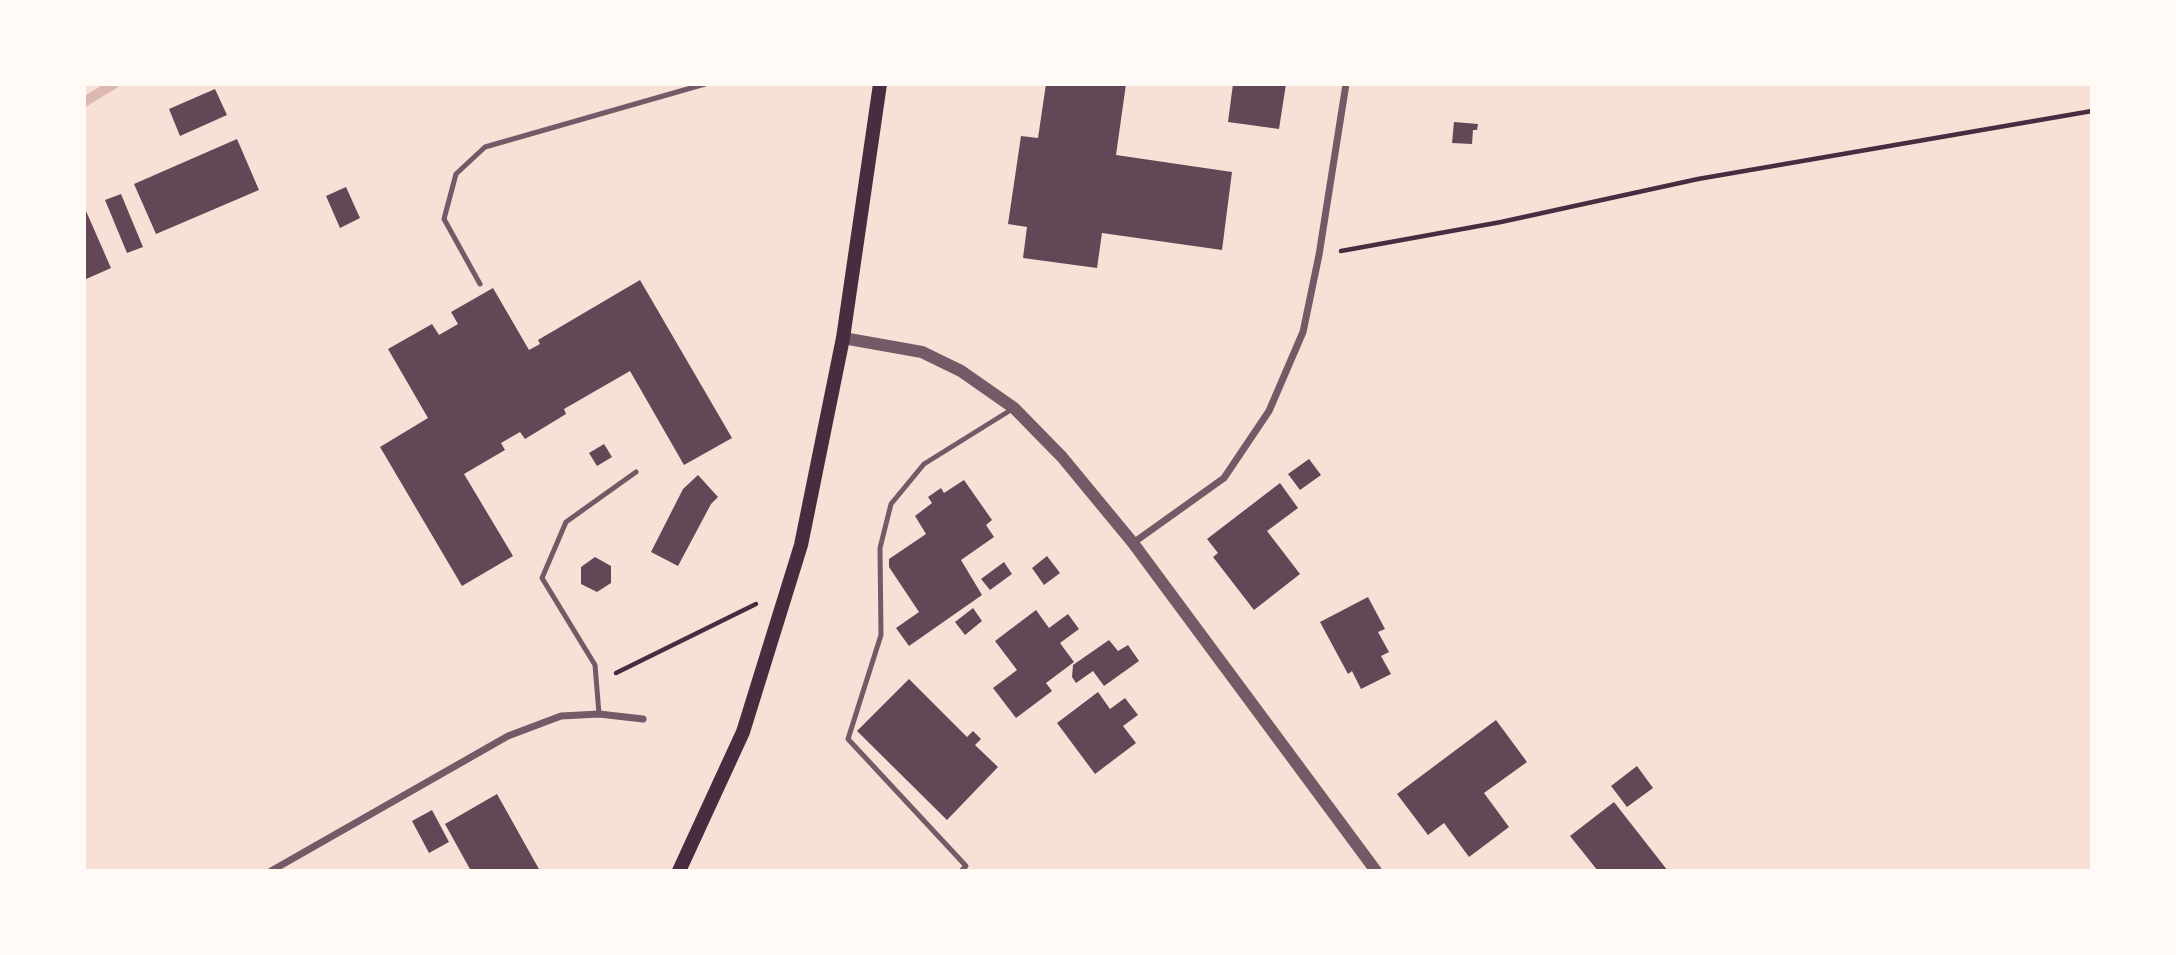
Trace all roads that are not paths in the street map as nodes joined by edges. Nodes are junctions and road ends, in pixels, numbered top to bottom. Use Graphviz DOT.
graph roads {
  1 [pos="705,84"];
  2 [pos="880,84"];
  3 [pos="1346,84"];
  4 [pos="480,284"];
  5 [pos="843,338"];
  6 [pos="1014,408"];
  7 [pos="636,472"];
  8 [pos="1133,543"];
  9 [pos="599,714"];
  10 [pos="643,719"];
  11 [pos="271,871"];
  12 [pos="680,871"];
  13 [pos="961,871"];
  14 [pos="1376,871"];
  1 -- 4 [label="lane"];
  2 -- 5 [label="main road"];
  3 -- 8 [label="street"];
  5 -- 6 [label="street"];
  5 -- 12 [label="main road"];
  6 -- 8 [label="street"];
  6 -- 13 [label="lane"];
  7 -- 9 [label="lane"];
  8 -- 14 [label="street"];
  9 -- 10 [label="street"];
  9 -- 11 [label="street"];
}
